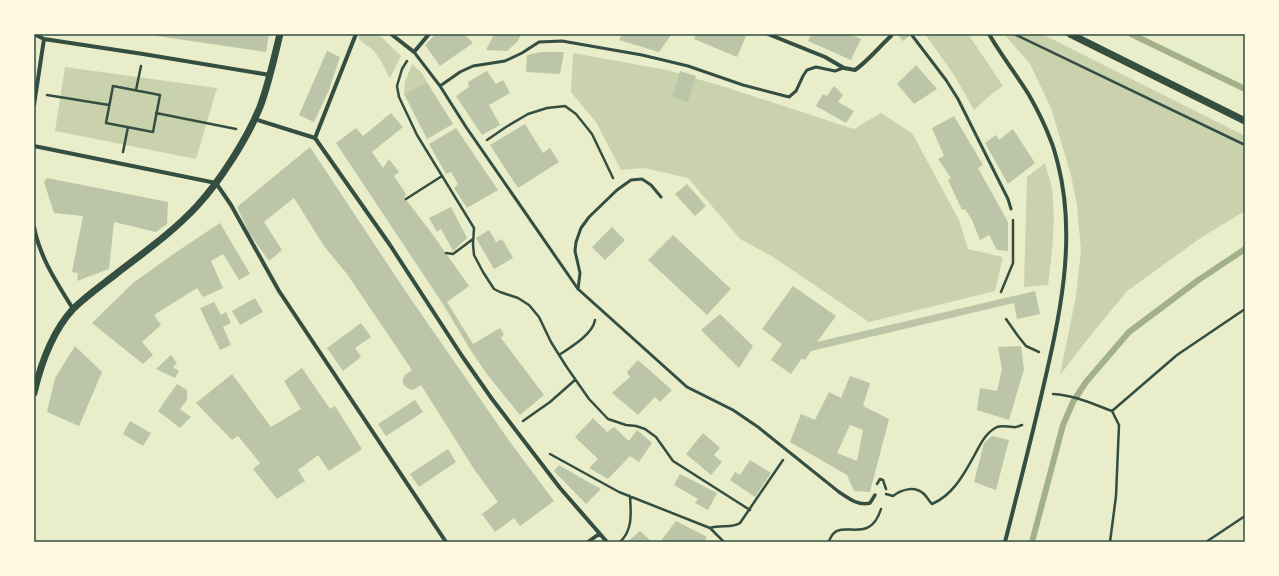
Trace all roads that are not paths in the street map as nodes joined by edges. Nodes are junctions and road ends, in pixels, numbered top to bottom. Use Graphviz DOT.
graph roads {
  1 [pos="34,34"];
  2 [pos="280,34"];
  3 [pos="356,34"];
  4 [pos="391,34"];
  5 [pos="429,34"];
  6 [pos="768,34"];
  7 [pos="911,34"];
  8 [pos="989,34"];
  9 [pos="1070,34"];
  10 [pos="891,36"];
  11 [pos="44,39"];
  12 [pos="414,52"];
  13 [pos="844,68"];
  14 [pos="270,75"];
  15 [pos="440,86"];
  16 [pos="34,105"];
  17 [pos="254,119"];
  18 [pos="1245,121"];
  19 [pos="315,138"];
  20 [pos="34,146"];
  21 [pos="216,183"];
  22 [pos="661,198"];
  23 [pos="1011,209"];
  24 [pos="34,227"];
  25 [pos="578,289"];
  26 [pos="73,309"];
  27 [pos="34,393"];
  28 [pos="839,492"];
  29 [pos="876,495"];
  30 [pos="598,534"];
  31 [pos="446,542"];
  32 [pos="588,542"];
  33 [pos="607,542"];
  34 [pos="1005,542"];
  1 -- 11 [label="street"];
  2 -- 14 [label="street"];
  3 -- 19 [label="street"];
  4 -- 12 [label="street"];
  5 -- 12 [label="street"];
  6 -- 13 [label="street"];
  7 -- 23 [label="lane"];
  8 -- 34 [label="street"];
  9 -- 18 [label="street"];
  10 -- 13 [label="street"];
  11 -- 14 [label="street"];
  11 -- 16 [label="street"];
  12 -- 15 [label="lane"];
  13 -- 15 [label="lane"];
  14 -- 17 [label="street"];
  15 -- 25 [label="lane"];
  17 -- 19 [label="street"];
  17 -- 21 [label="street"];
  19 -- 30 [label="street"];
  20 -- 21 [label="street"];
  21 -- 26 [label="street"];
  21 -- 31 [label="street"];
  22 -- 25 [label="lane"];
  24 -- 26 [label="street"];
  25 -- 28 [label="lane"];
  26 -- 27 [label="street"];
  28 -- 29 [label="street"];
  30 -- 32 [label="street"];
  30 -- 33 [label="street"];
}
